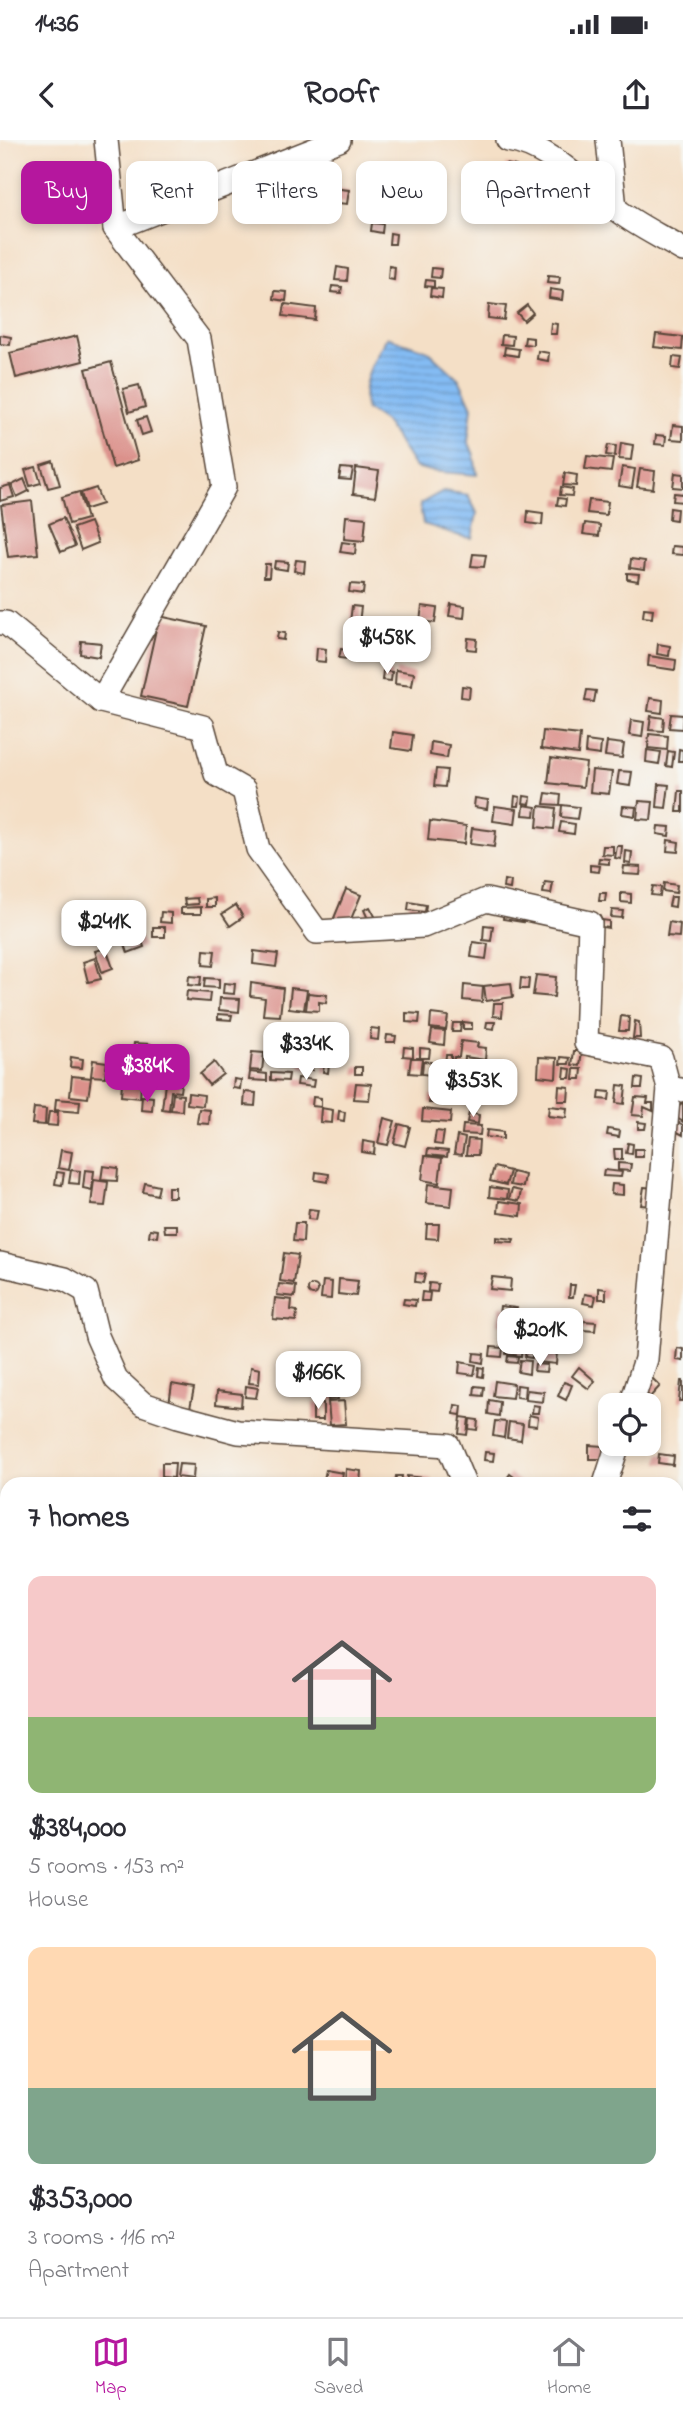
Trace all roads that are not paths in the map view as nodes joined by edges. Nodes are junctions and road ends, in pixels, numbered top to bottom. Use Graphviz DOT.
graph roads {
  1 [pos="106,140"];
  2 [pos="340,140"];
  3 [pos="508,140"];
  4 [pos="608,140"];
  5 [pos="558,161"];
  6 [pos="610,161"];
  7 [pos="615,209"];
  8 [pos="115,228"];
  9 [pos="683,250"];
  10 [pos="0,622"];
  11 [pos="101,701"];
  12 [pos="676,1089"];
  13 [pos="0,1264"];
  14 [pos="635,1393"];
  15 [pos="614,1456"];
  16 [pos="461,1477"];
  17 [pos="607,1477"];
  1 -- 8 [label="street"];
  2 -- 8 [label="street"];
  3 -- 5 [label="street"];
  4 -- 6 [label="street"];
  7 -- 9 [label="street"];
  8 -- 11 [label="street"];
  10 -- 11 [label="street"];
  11 -- 12 [label="street"];
  12 -- 14 [label="street"];
  13 -- 16 [label="street"];
  15 -- 17 [label="street"];
}
